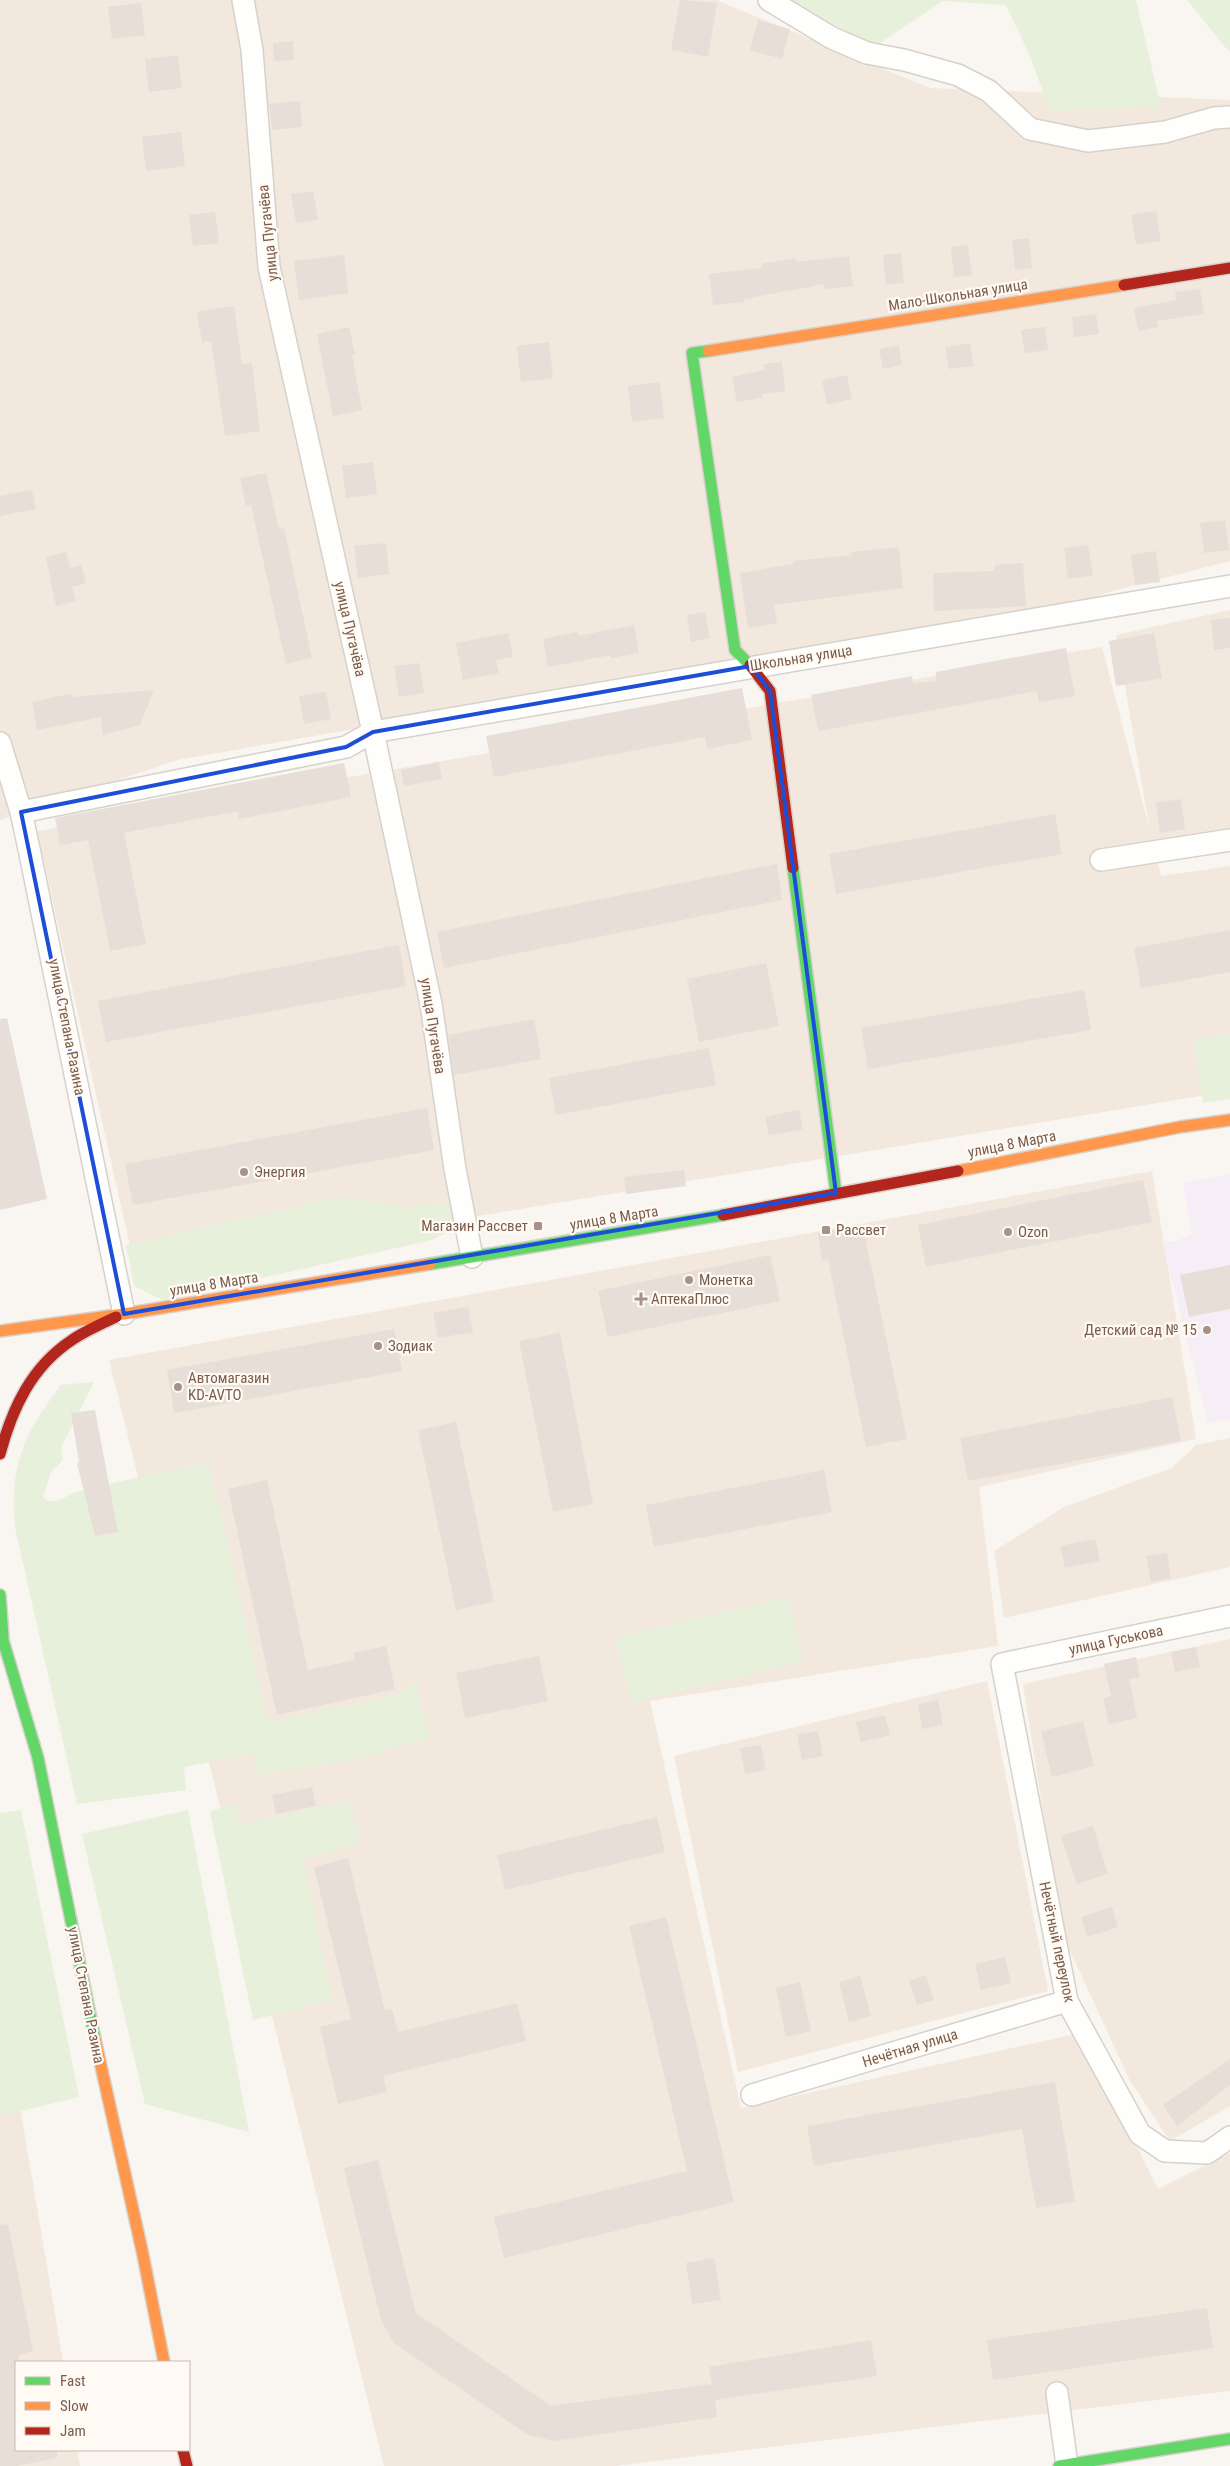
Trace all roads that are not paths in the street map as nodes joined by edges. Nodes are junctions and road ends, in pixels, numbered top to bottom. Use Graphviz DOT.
graph roads {
  1 [pos="243,0"];
  2 [pos="769,0"];
  3 [pos="1230,117"];
  4 [pos="1230,268"];
  5 [pos="1230,586"];
  6 [pos="751,666"];
  7 [pos="374,732"];
  8 [pos="0,743"];
  9 [pos="21,812"];
  10 [pos="1230,840"];
  11 [pos="1101,860"];
  12 [pos="1230,1120"];
  13 [pos="836,1193"];
  14 [pos="472,1257"];
  15 [pos="124,1314"];
  16 [pos="0,1330"];
  17 [pos="0,1454"];
  18 [pos="0,1596"];
  19 [pos="1230,1616"];
  20 [pos="2,1634"];
  21 [pos="1002,1664"];
  22 [pos="1067,2001"];
  23 [pos="752,2095"];
  24 [pos="1230,2137"];
  25 [pos="164,2361"];
  26 [pos="1057,2392"];
  27 [pos="1230,2439"];
  28 [pos="184,2451"];
  29 [pos="1063,2465"];
  30 [pos="187,2466"];
  1 -- 7 [label="street, улица Пугачёва"];
  2 -- 3 [label="street"];
  4 -- 6 [label="main road, Мало-Школьная улица"];
  5 -- 6 [label="street, Школьная улица"];
  6 -- 7 [label="street, Школьная улица"];
  6 -- 13 [label="main road"];
  7 -- 9 [label="street, Школьная улица"];
  7 -- 14 [label="street, улица Пугачёва"];
  8 -- 9 [label="street, улица Степана Разина"];
  9 -- 15 [label="street, улица Степана Разина"];
  10 -- 11 [label="street"];
  12 -- 13 [label="main road, улица 8 Марта"];
  13 -- 14 [label="main road, улица 8 Марта"];
  14 -- 15 [label="main road, улица 8 Марта"];
  15 -- 16 [label="main road, улица 8 Марта"];
  15 -- 17 [label="main road"];
  18 -- 20 [label="main road, улица Степана Разина"];
  19 -- 21 [label="street, улица Гуськова"];
  20 -- 25 [label="main road, улица Степана Разина"];
  21 -- 22 [label="street, Нечётный переулок"];
  22 -- 23 [label="street, Нечётная улица"];
  22 -- 24 [label="street, Нечётный переулок"];
  26 -- 29 [label="street"];
  27 -- 29 [label="main road"];
  28 -- 30 [label="main road"];
}
